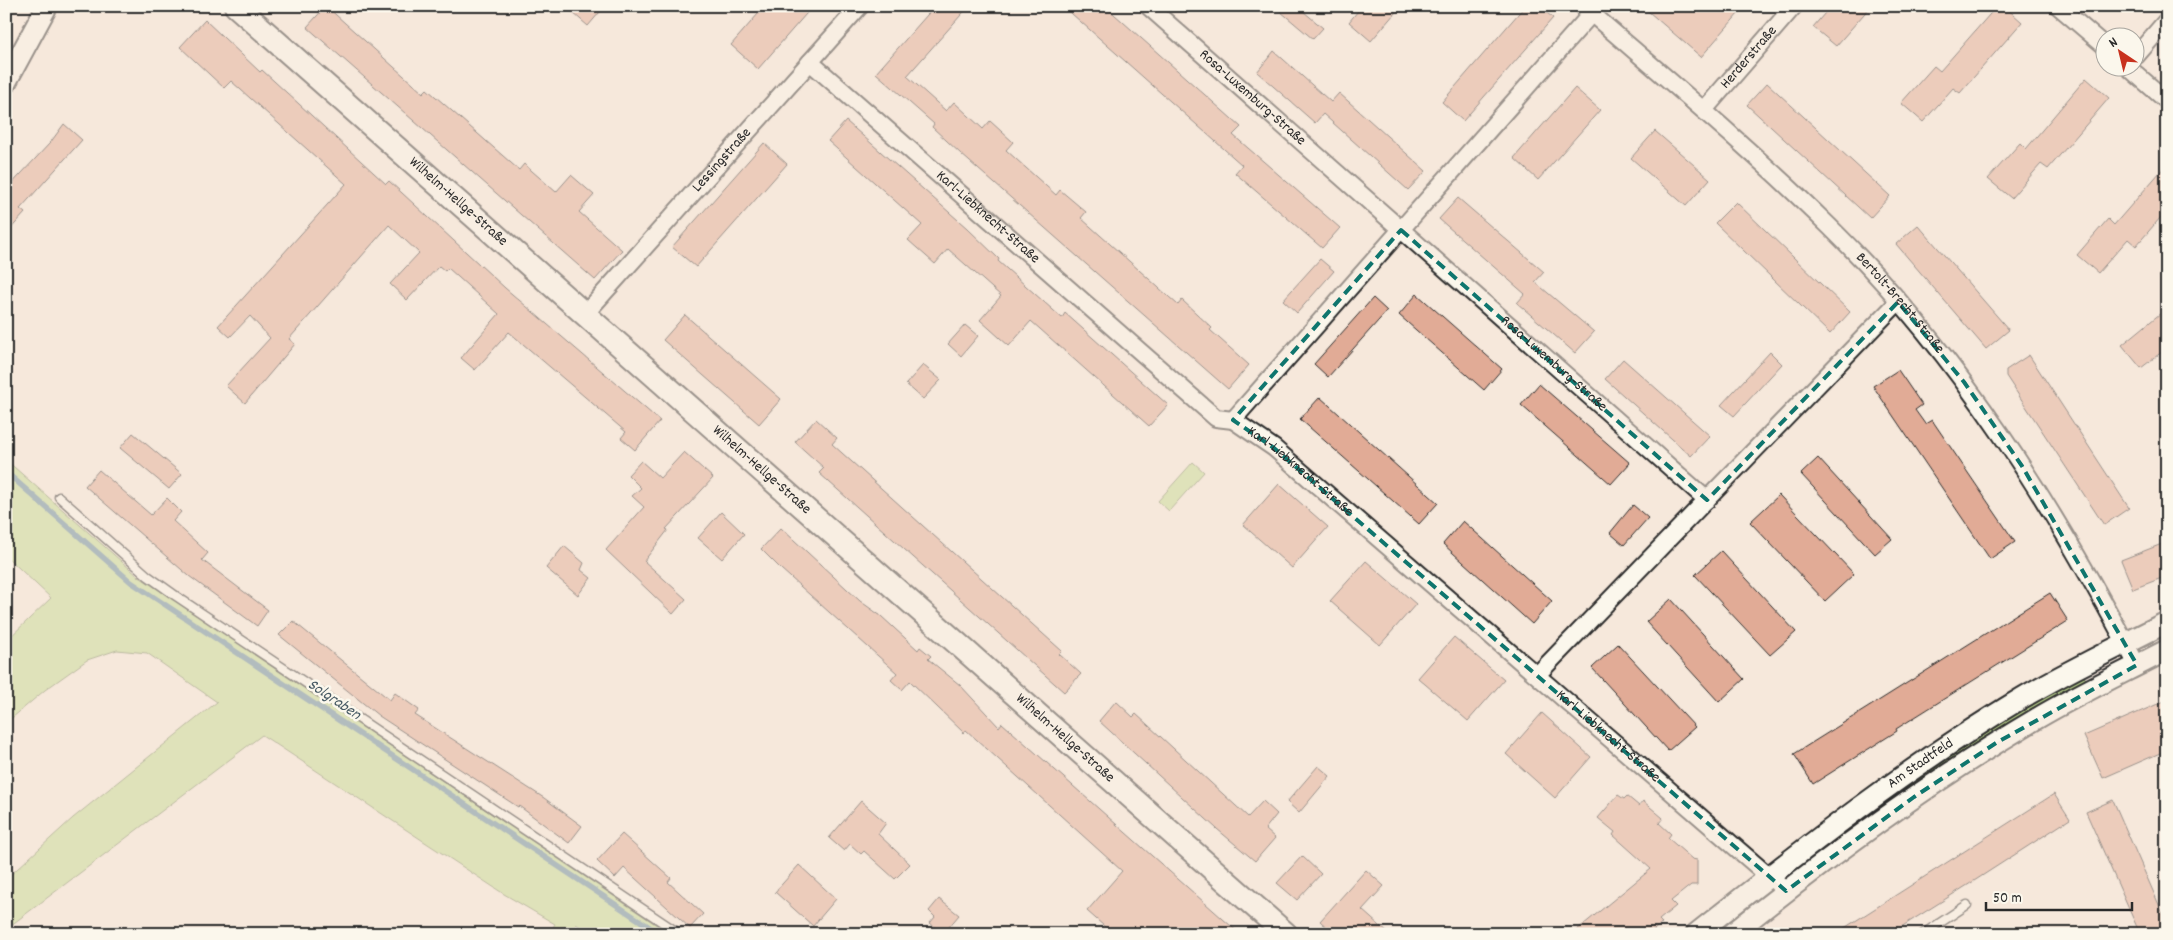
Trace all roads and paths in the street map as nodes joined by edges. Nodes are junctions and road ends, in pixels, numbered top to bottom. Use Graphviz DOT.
graph roads {
  1 [pos="47,6"];
  2 [pos="236,6"];
  3 [pos="860,6"];
  4 [pos="1148,6"];
  5 [pos="1794,6"];
  6 [pos="2058,6"];
  7 [pos="1588,10"];
  8 [pos="2167,20"];
  9 [pos="2096,38"];
  10 [pos="2146,44"];
  11 [pos="810,62"];
  12 [pos="2141,78"];
  13 [pos="6,82"];
  14 [pos="2167,101"];
  15 [pos="1704,110"];
  16 [pos="1401,230"];
  17 [pos="1898,302"];
  18 [pos="585,314"];
  19 [pos="1233,420"];
  20 [pos="59,498"];
  21 [pos="1707,500"];
  22 [pos="2167,622"];
  23 [pos="2126,643"];
  24 [pos="2167,650"];
  25 [pos="2137,665"];
  26 [pos="1537,675"];
  27 [pos="1769,876"];
  28 [pos="1786,891"];
  29 [pos="1967,905"];
  30 [pos="680,934"];
  31 [pos="1286,934"];
  32 [pos="1696,934"];
  33 [pos="1732,934"];
  34 [pos="1923,934"];
  1 -- 13 [label="street"];
  2 -- 18 [label="main road, Wilhelm-Hellge-Straße"];
  3 -- 11 [label="street, Lessingstraße"];
  4 -- 16 [label="street, Rosa-Luxemburg-Straße"];
  5 -- 15 [label="street, Herderstraße"];
  6 -- 9 [label="street"];
  7 -- 15 [label="street, Bertolt-Brecht-Straße"];
  7 -- 16 [label="street"];
  8 -- 10 [label="street"];
  11 -- 18 [label="street, Lessingstraße"];
  11 -- 19 [label="street, Karl-Liebknecht-Straße"];
  12 -- 14 [label="street"];
  15 -- 17 [label="street, Bertolt-Brecht-Straße"];
  16 -- 19 [label="street"];
  16 -- 21 [label="street, Rosa-Luxemburg-Straße"];
  17 -- 21 [label="street"];
  17 -- 23 [label="street, Bertolt-Brecht-Straße"];
  18 -- 31 [label="main road, Wilhelm-Hellge-Straße"];
  19 -- 26 [label="street, Karl-Liebknecht-Straße"];
  20 -- 30 [label="lane"];
  21 -- 26 [label="street"];
  22 -- 23 [label="street, Am Stadtfeld"];
  23 -- 25 [label="street, Bertolt-Brecht-Straße"];
  23 -- 27 [label="street, Am Stadtfeld"];
  24 -- 25 [label="street, Am Stadtfeld"];
  25 -- 28 [label="street, Am Stadtfeld"];
  26 -- 27 [label="street, Karl-Liebknecht-Straße"];
  27 -- 28 [label="street, Karl-Liebknecht-Straße"];
  27 -- 32 [label="street, Am Stadtfeld"];
  28 -- 33 [label="street, Am Stadtfeld"];
  29 -- 34 [label="lane"];
}
